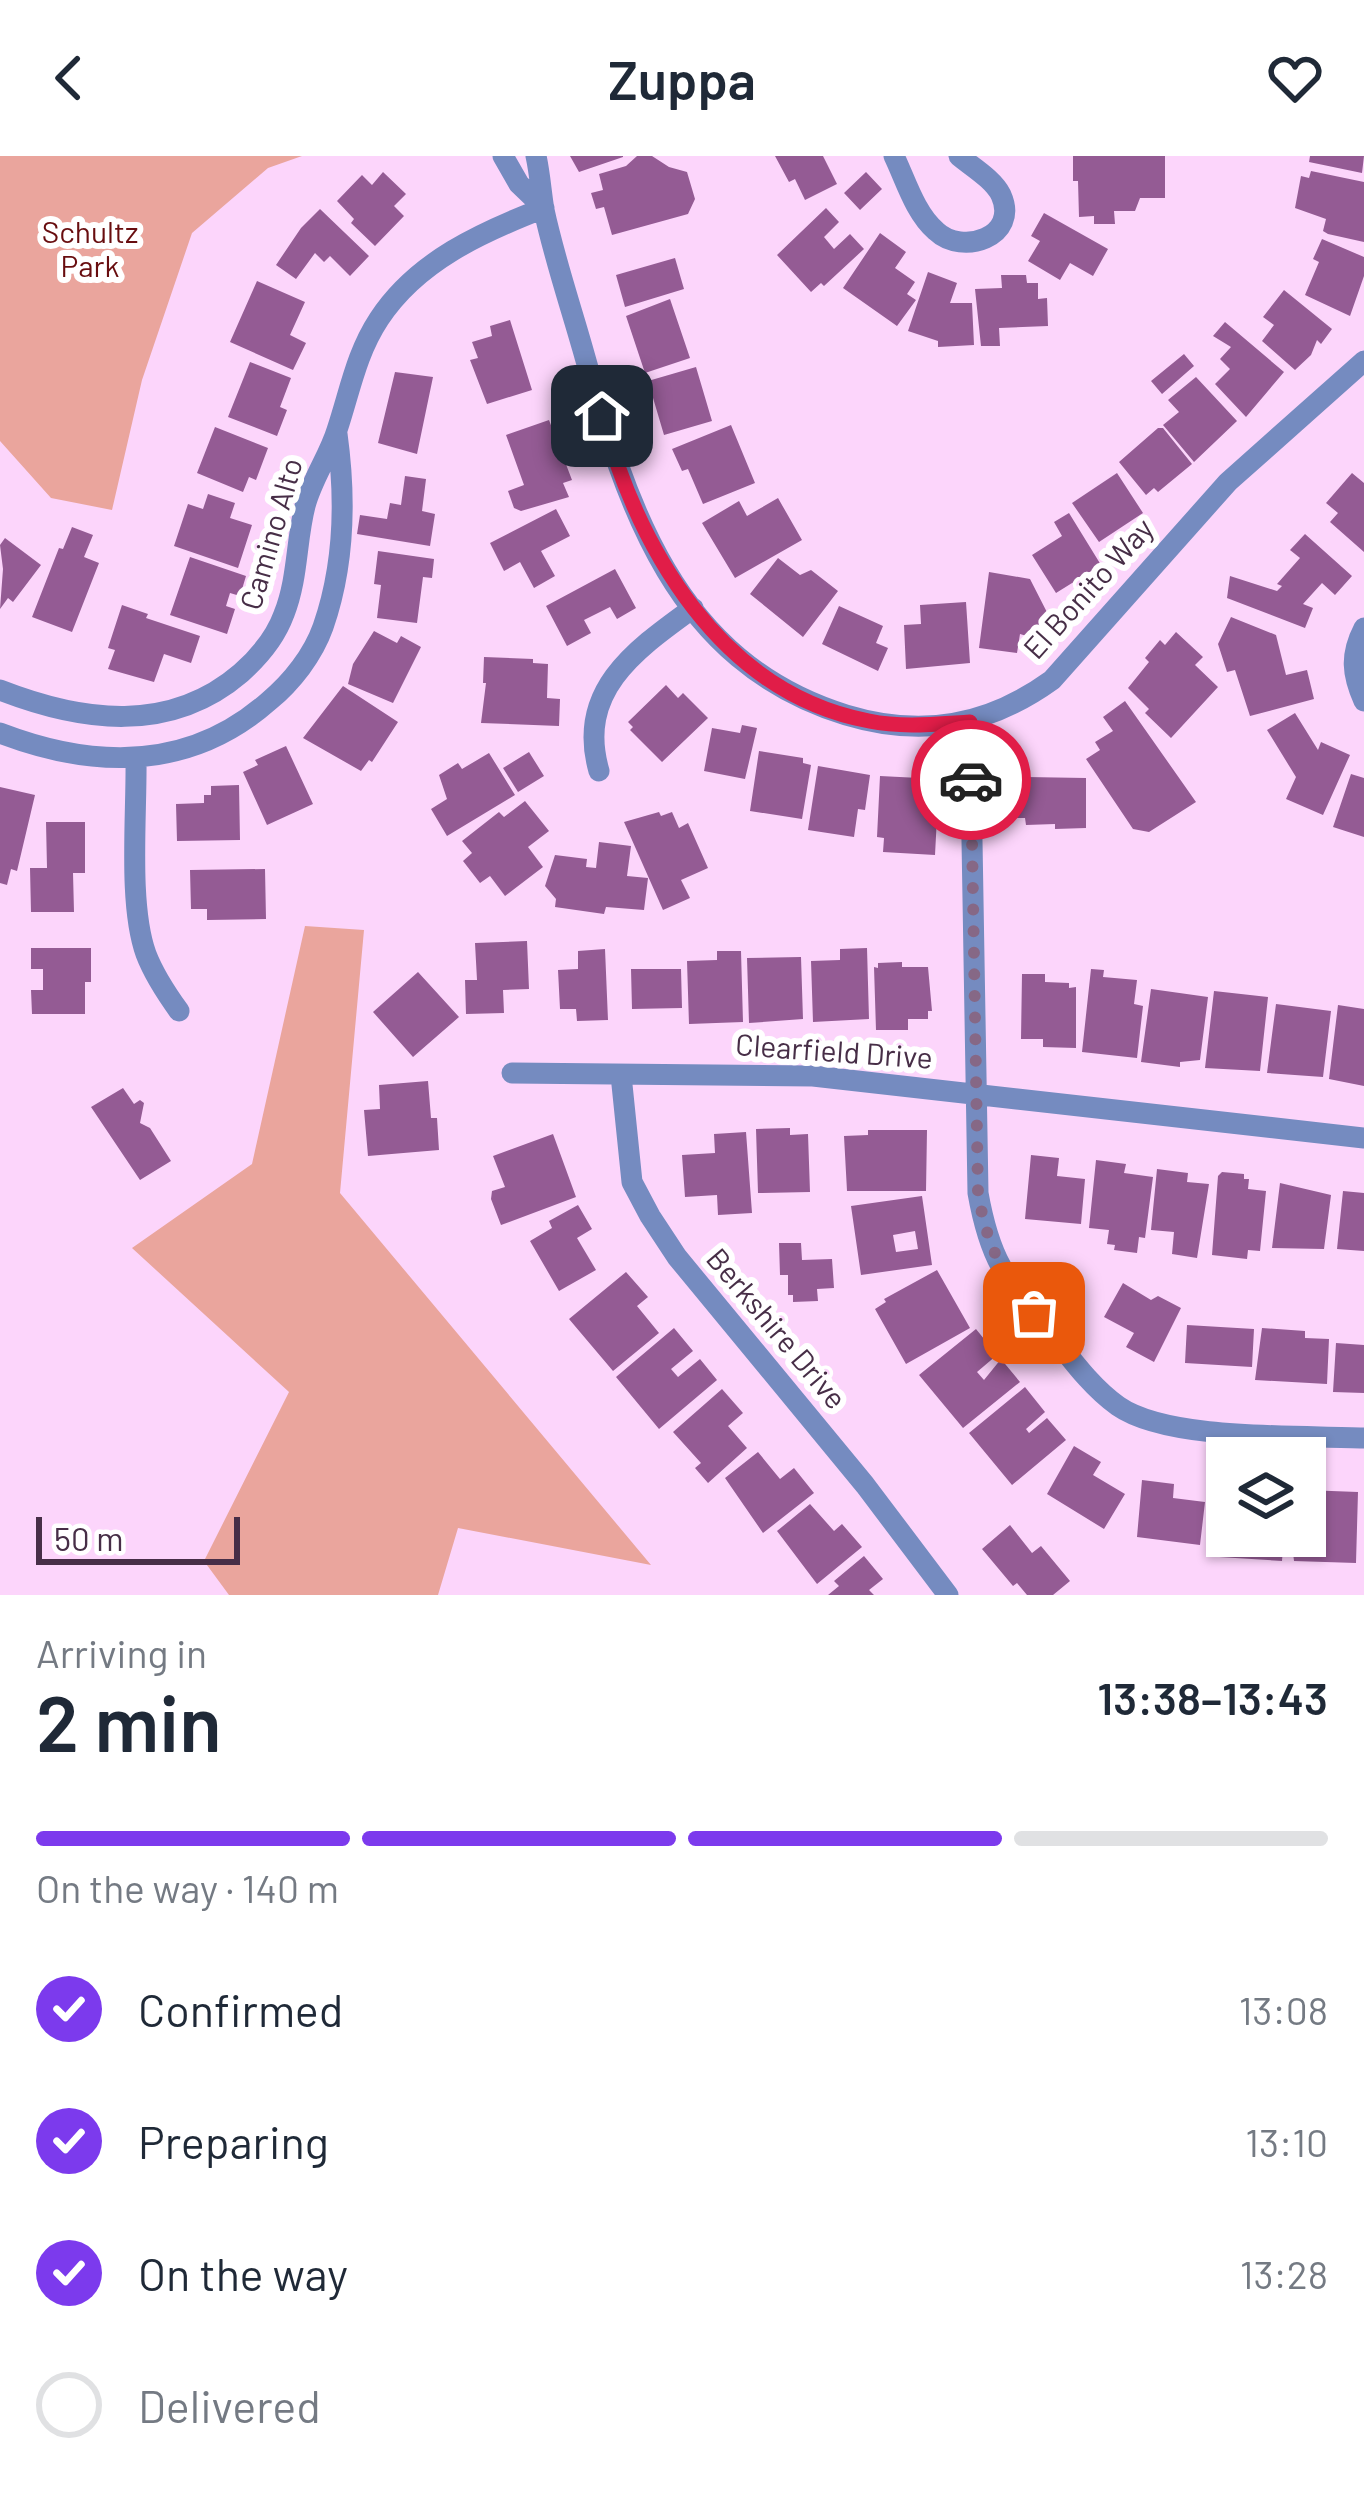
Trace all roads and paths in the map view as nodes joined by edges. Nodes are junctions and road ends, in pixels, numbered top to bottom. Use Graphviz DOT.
graph roads {
  1 [pos="503,156"];
  2 [pos="536,156"];
  3 [pos="894,156"];
  4 [pos="959,156"];
  5 [pos="544,208"];
  6 [pos="1364,361"];
  7 [pos="337,432"];
  8 [pos="693,608"];
  9 [pos="1364,628"];
  10 [pos="0,690"];
  11 [pos="1364,701"];
  12 [pos="970,722"];
  13 [pos="0,733"];
  14 [pos="136,758"];
  15 [pos="599,771"];
  16 [pos="179,1011"];
  17 [pos="512,1073"];
  18 [pos="621,1075"];
  19 [pos="976,1093"];
  20 [pos="1364,1138"];
  21 [pos="1364,1438"];
  22 [pos="948,1595"];
  1 -- 5 [label="street, El Bonito Way"];
  2 -- 5 [label="street, El Bonito Way"];
  3 -- 4 [label="street"];
  5 -- 7 [label="street, Camino Alto"];
  5 -- 8 [label="street, El Bonito Way"];
  6 -- 12 [label="street, El Bonito Way"];
  7 -- 10 [label="street, Camino Alto"];
  7 -- 14 [label="street, Camino Alto"];
  8 -- 12 [label="street, El Bonito Way"];
  8 -- 15 [label="street"];
  9 -- 11 [label="street"];
  12 -- 19 [label="street"];
  13 -- 14 [label="street, Camino Alto"];
  14 -- 16 [label="street"];
  17 -- 18 [label="street, Clearfield Drive"];
  18 -- 19 [label="street, Clearfield Drive"];
  18 -- 22 [label="street, Berkshire Drive"];
  19 -- 20 [label="street, Clearfield Drive"];
  19 -- 21 [label="street"];
}
